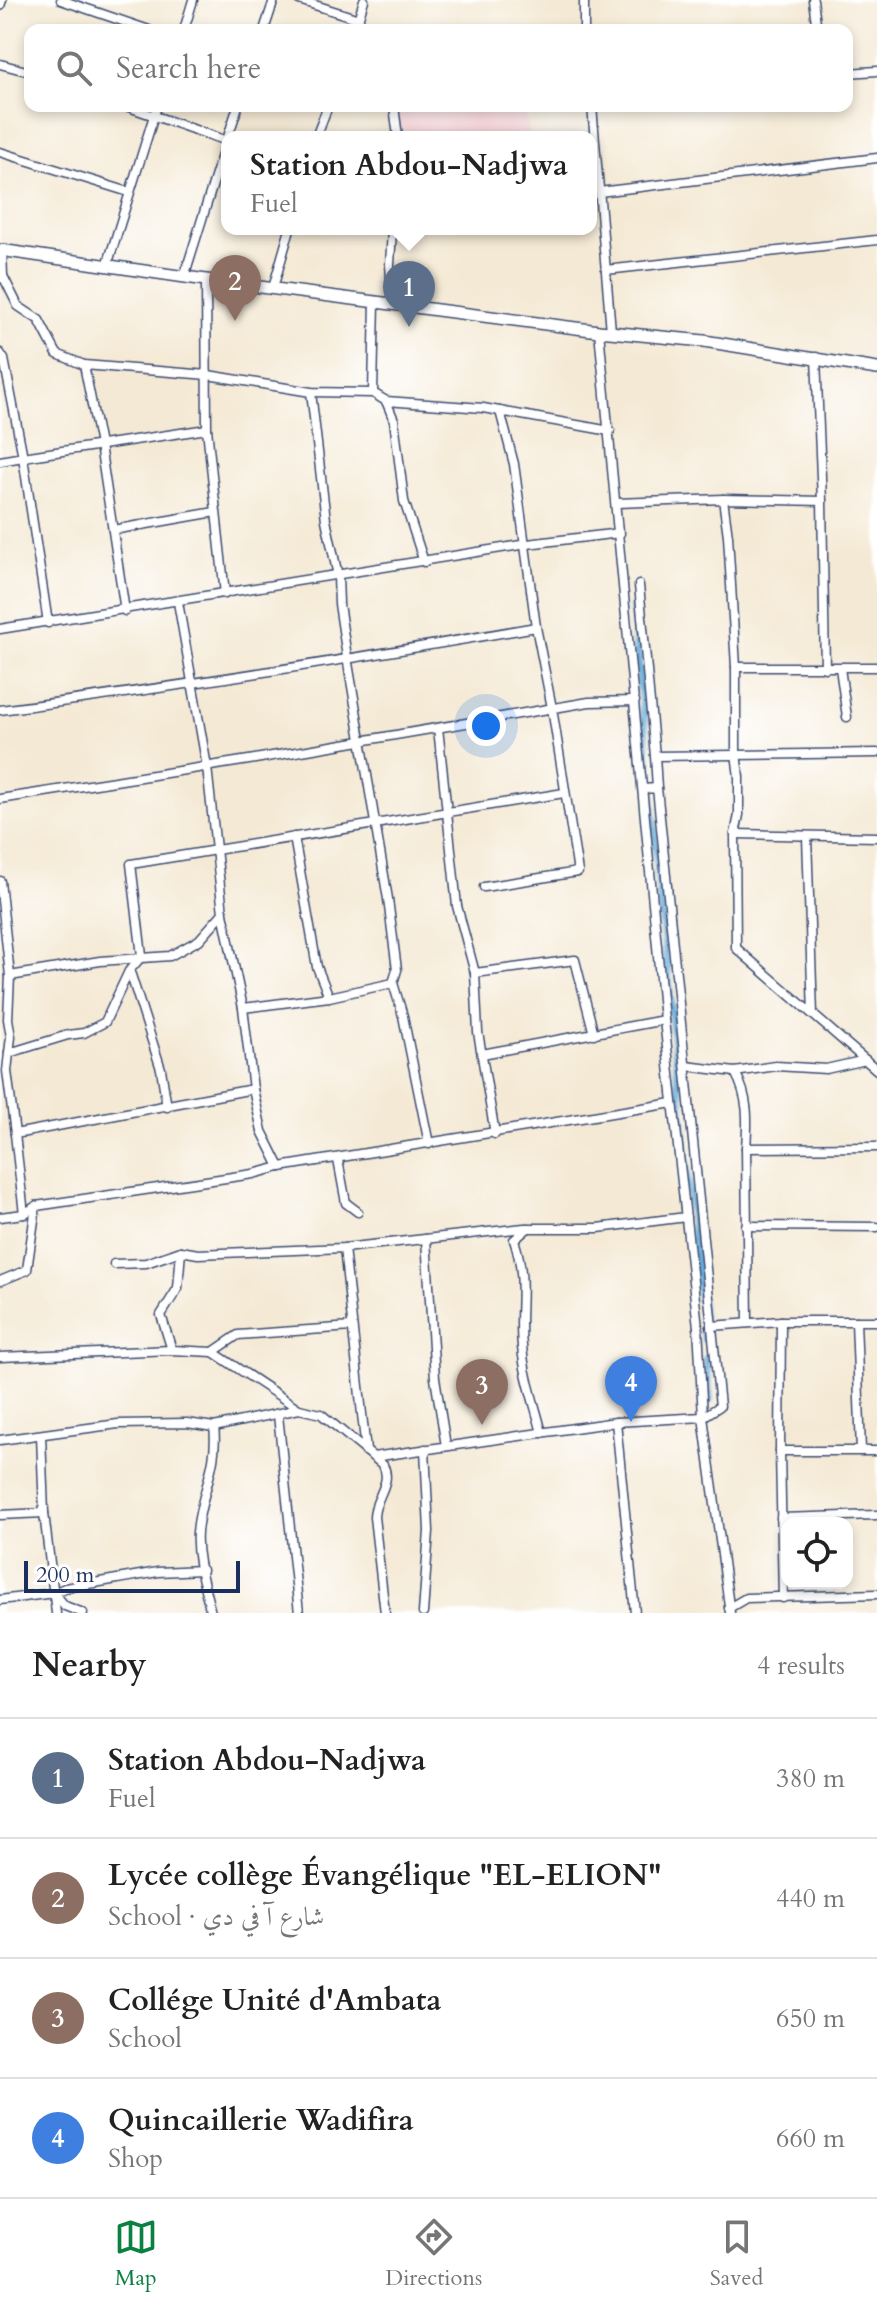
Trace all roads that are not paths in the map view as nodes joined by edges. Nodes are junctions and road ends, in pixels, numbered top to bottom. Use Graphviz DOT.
graph roads {
  1 [pos="2,0"];
  2 [pos="61,0"];
  3 [pos="193,0"];
  4 [pos="274,0"];
  5 [pos="299,0"];
  6 [pos="364,0"];
  7 [pos="584,0"];
  8 [pos="813,0"];
  9 [pos="0,6"];
  10 [pos="359,19"];
  11 [pos="131,24"];
  12 [pos="186,24"];
  13 [pos="266,24"];
  14 [pos="357,24"];
  15 [pos="584,24"];
  16 [pos="816,24"];
  17 [pos="0,64"];
  18 [pos="24,70"];
  19 [pos="877,71"];
  20 [pos="853,73"];
  21 [pos="155,112"];
  22 [pos="158,112"];
  23 [pos="236,112"];
  24 [pos="326,112"];
  25 [pos="230,131"];
  26 [pos="318,131"];
  27 [pos="221,137"];
  28 [pos="0,152"];
  29 [pos="221,158"];
  30 [pos="877,158"];
  31 [pos="597,167"];
  32 [pos="129,192"];
  33 [pos="599,192"];
  34 [pos="597,200"];
  35 [pos="597,219"];
  36 [pos="288,235"];
  37 [pos="392,235"];
  38 [pos="877,240"];
  39 [pos="1,250"];
  40 [pos="107,266"];
  41 [pos="606,270"];
  42 [pos="2,277"];
  43 [pos="184,277"];
  44 [pos="206,280"];
  45 [pos="273,288"];
  46 [pos="375,301"];
  47 [pos="393,303"];
  48 [pos="605,331"];
  49 [pos="0,353"];
  50 [pos="816,357"];
  51 [pos="84,365"];
  52 [pos="877,369"];
  53 [pos="208,375"];
  54 [pos="311,392"];
  55 [pos="373,393"];
  56 [pos="386,401"];
  57 [pos="500,411"];
  58 [pos="207,429"];
  59 [pos="610,431"];
  60 [pos="100,445"];
  61 [pos="23,457"];
  62 [pos="0,461"];
  63 [pos="723,499"];
  64 [pos="822,501"];
  65 [pos="617,503"];
  66 [pos="215,512"];
  67 [pos="113,530"];
  68 [pos="620,533"];
  69 [pos="527,544"];
  70 [pos="424,562"];
  71 [pos="338,576"];
  72 [pos="639,585"];
  73 [pos="225,594"];
  74 [pos="178,602"];
  75 [pos="125,611"];
  76 [pos="48,623"];
  77 [pos="536,627"];
  78 [pos="0,629"];
  79 [pos="347,657"];
  80 [pos="736,667"];
  81 [pos="877,667"];
  82 [pos="825,668"];
  83 [pos="840,668"];
  84 [pos="191,684"];
  85 [pos="635,701"];
  86 [pos="552,708"];
  87 [pos="0,710"];
  88 [pos="847,717"];
  89 [pos="438,728"];
  90 [pos="363,741"];
  91 [pos="736,753"];
  92 [pos="877,753"];
  93 [pos="655,756"];
  94 [pos="207,767"];
  95 [pos="657,788"];
  96 [pos="643,789"];
  97 [pos="564,793"];
  98 [pos="0,799"];
  99 [pos="447,812"];
  100 [pos="377,822"];
  101 [pos="735,834"];
  102 [pos="294,837"];
  103 [pos="807,837"];
  104 [pos="877,837"];
  105 [pos="215,850"];
  106 [pos="0,881"];
  107 [pos="484,887"];
  108 [pos="223,913"];
  109 [pos="142,956"];
  110 [pos="4,957"];
  111 [pos="129,971"];
  112 [pos="475,973"];
  113 [pos="10,976"];
  114 [pos="393,983"];
  115 [pos="329,997"];
  116 [pos="243,1008"];
  117 [pos="813,1015"];
  118 [pos="664,1020"];
  119 [pos="594,1034"];
  120 [pos="9,1053"];
  121 [pos="482,1054"];
  122 [pos="866,1060"];
  123 [pos="686,1066"];
  124 [pos="877,1070"];
  125 [pos="735,1072"];
  126 [pos="253,1089"];
  127 [pos="673,1103"];
  128 [pos="167,1107"];
  129 [pos="15,1134"];
  130 [pos="495,1134"];
  131 [pos="429,1144"];
  132 [pos="877,1147"];
  133 [pos="746,1148"];
  134 [pos="338,1160"];
  135 [pos="280,1167"];
  136 [pos="36,1206"];
  137 [pos="358,1212"];
  138 [pos="24,1214"];
  139 [pos="0,1217"];
  140 [pos="686,1217"];
  141 [pos="746,1226"];
  142 [pos="877,1227"];
  143 [pos="528,1228"];
  144 [pos="426,1239"];
  145 [pos="344,1248"];
  146 [pos="181,1251"];
  147 [pos="114,1264"];
  148 [pos="0,1281"];
  149 [pos="781,1321"];
  150 [pos="856,1321"];
  151 [pos="877,1321"];
  152 [pos="748,1323"];
  153 [pos="711,1326"];
  154 [pos="352,1327"];
  155 [pos="172,1350"];
  156 [pos="213,1352"];
  157 [pos="0,1357"];
  158 [pos="299,1409"];
  159 [pos="278,1415"];
  160 [pos="703,1417"];
  161 [pos="616,1422"];
  162 [pos="214,1427"];
  163 [pos="542,1433"];
  164 [pos="41,1435"];
  165 [pos="0,1440"];
  166 [pos="446,1446"];
  167 [pos="425,1449"];
  168 [pos="780,1451"];
  169 [pos="861,1451"];
  170 [pos="877,1451"];
  171 [pos="369,1454"];
  172 [pos="44,1513"];
  173 [pos="0,1515"];
  174 [pos="877,1515"];
  175 [pos="813,1517"];
  176 [pos="781,1518"];
  177 [pos="202,1570"];
  178 [pos="783,1589"];
  179 [pos="54,1593"];
  180 [pos="877,1594"];
  181 [pos="783,1598"];
  182 [pos="0,1600"];
  183 [pos="730,1610"];
  184 [pos="56,1613"];
  185 [pos="83,1613"];
  186 [pos="211,1613"];
  187 [pos="299,1613"];
  188 [pos="385,1613"];
  189 [pos="423,1613"];
  190 [pos="635,1613"];
  1 -- 9 [label="street"];
  2 -- 11 [label="street"];
  3 -- 12 [label="street"];
  4 -- 13 [label="street"];
  5 -- 10 [label="street"];
  6 -- 10 [label="street"];
  7 -- 15 [label="street"];
  8 -- 16 [label="street"];
  10 -- 14 [label="street"];
  17 -- 18 [label="street"];
  19 -- 20 [label="street"];
  21 -- 32 [label="street"];
  22 -- 27 [label="street"];
  23 -- 25 [label="street"];
  24 -- 26 [label="street"];
  28 -- 32 [label="street"];
  29 -- 43 [label="street"];
  30 -- 33 [label="street"];
  31 -- 33 [label="street"];
  32 -- 40 [label="street"];
  33 -- 34 [label="street"];
  35 -- 41 [label="street"];
  36 -- 45 [label="street"];
  37 -- 47 [label="street"];
  38 -- 41 [label="street"];
  39 -- 40 [label="street"];
  39 -- 42 [label="street"];
  40 -- 43 [label="street"];
  41 -- 48 [label="street"];
  42 -- 51 [label="street"];
  43 -- 44 [label="street"];
  44 -- 45 [label="street"];
  44 -- 53 [label="street"];
  45 -- 46 [label="street"];
  46 -- 47 [label="street"];
  46 -- 55 [label="street"];
  47 -- 48 [label="street"];
  48 -- 50 [label="street"];
  48 -- 59 [label="street"];
  49 -- 61 [label="street"];
  50 -- 52 [label="street"];
  50 -- 64 [label="street"];
  51 -- 53 [label="street"];
  51 -- 60 [label="street"];
  53 -- 54 [label="street"];
  53 -- 58 [label="street"];
  54 -- 55 [label="street"];
  54 -- 71 [label="street"];
  55 -- 56 [label="street"];
  56 -- 57 [label="street"];
  56 -- 70 [label="street"];
  57 -- 59 [label="street"];
  57 -- 69 [label="street"];
  58 -- 60 [label="street"];
  58 -- 66 [label="street"];
  59 -- 65 [label="street"];
  60 -- 61 [label="street"];
  60 -- 67 [label="street"];
  61 -- 62 [label="street"];
  61 -- 76 [label="street"];
  63 -- 64 [label="street"];
  63 -- 65 [label="street"];
  63 -- 80 [label="street"];
  64 -- 82 [label="street"];
  65 -- 68 [label="street"];
  66 -- 67 [label="street"];
  66 -- 73 [label="street"];
  67 -- 75 [label="street"];
  68 -- 69 [label="street"];
  68 -- 85 [label="street"];
  69 -- 70 [label="street"];
  69 -- 77 [label="street"];
  70 -- 71 [label="street"];
  71 -- 73 [label="street"];
  71 -- 79 [label="street"];
  72 -- 93 [label="street"];
  73 -- 74 [label="street"];
  74 -- 75 [label="street"];
  74 -- 84 [label="street"];
  75 -- 76 [label="street"];
  76 -- 78 [label="street"];
  77 -- 79 [label="street"];
  77 -- 86 [label="street"];
  79 -- 84 [label="street"];
  79 -- 90 [label="street"];
  80 -- 82 [label="street"];
  80 -- 91 [label="street"];
  81 -- 83 [label="street"];
  82 -- 83 [label="street"];
  83 -- 88 [label="street"];
  84 -- 87 [label="street"];
  84 -- 94 [label="street"];
  85 -- 86 [label="street"];
  85 -- 96 [label="street"];
  86 -- 89 [label="street"];
  86 -- 97 [label="street"];
  89 -- 90 [label="street"];
  89 -- 99 [label="street"];
  90 -- 94 [label="street"];
  90 -- 100 [label="street"];
  91 -- 92 [label="street"];
  91 -- 93 [label="street"];
  91 -- 101 [label="street"];
  93 -- 95 [label="street"];
  94 -- 98 [label="street"];
  94 -- 105 [label="street"];
  95 -- 96 [label="street"];
  95 -- 123 [label="street"];
  96 -- 118 [label="street"];
  97 -- 99 [label="street"];
  97 -- 107 [label="street"];
  99 -- 100 [label="street"];
  99 -- 112 [label="street"];
  100 -- 102 [label="street"];
  100 -- 114 [label="street"];
  101 -- 103 [label="street"];
  101 -- 117 [label="street"];
  102 -- 105 [label="street"];
  102 -- 115 [label="street"];
  103 -- 104 [label="street"];
  103 -- 117 [label="street"];
  105 -- 108 [label="street"];
  105 -- 109 [label="street"];
  106 -- 110 [label="street"];
  108 -- 109 [label="street"];
  108 -- 116 [label="street"];
  109 -- 111 [label="street"];
  109 -- 113 [label="street"];
  110 -- 113 [label="street"];
  111 -- 120 [label="street"];
  111 -- 128 [label="street"];
  112 -- 119 [label="street"];
  112 -- 121 [label="street"];
  113 -- 120 [label="street"];
  114 -- 115 [label="street"];
  114 -- 131 [label="street"];
  115 -- 116 [label="street"];
  116 -- 126 [label="street"];
  117 -- 122 [label="street"];
  118 -- 119 [label="street"];
  118 -- 127 [label="street"];
  119 -- 121 [label="street"];
  120 -- 129 [label="street"];
  121 -- 130 [label="street"];
  122 -- 124 [label="street"];
  122 -- 125 [label="street"];
  123 -- 125 [label="street"];
  123 -- 153 [label="street"];
  125 -- 133 [label="street"];
  126 -- 128 [label="street"];
  126 -- 135 [label="street"];
  127 -- 130 [label="street"];
  127 -- 140 [label="street"];
  128 -- 129 [label="street"];
  129 -- 138 [label="street"];
  130 -- 131 [label="street"];
  131 -- 134 [label="street"];
  132 -- 133 [label="street"];
  133 -- 141 [label="street"];
  134 -- 135 [label="street"];
  134 -- 137 [label="street"];
  135 -- 136 [label="street"];
  136 -- 138 [label="street"];
  136 -- 148 [label="street"];
  138 -- 139 [label="street"];
  140 -- 143 [label="street"];
  140 -- 160 [label="street"];
  141 -- 142 [label="street"];
  141 -- 152 [label="street"];
  143 -- 144 [label="street"];
  143 -- 163 [label="street"];
  144 -- 145 [label="street"];
  144 -- 166 [label="street"];
  145 -- 146 [label="street"];
  145 -- 154 [label="street"];
  146 -- 147 [label="street"];
  146 -- 155 [label="street"];
  149 -- 150 [label="street"];
  149 -- 152 [label="street"];
  149 -- 168 [label="street"];
  150 -- 151 [label="street"];
  150 -- 169 [label="street"];
  152 -- 153 [label="street"];
  153 -- 160 [label="street"];
  154 -- 156 [label="street"];
  154 -- 171 [label="street"];
  155 -- 156 [label="street"];
  155 -- 157 [label="street"];
  156 -- 158 [label="street"];
  158 -- 159 [label="street"];
  158 -- 171 [label="street"];
  159 -- 162 [label="street"];
  159 -- 187 [label="street"];
  160 -- 161 [label="street"];
  160 -- 183 [label="street"];
  161 -- 163 [label="street"];
  161 -- 190 [label="street"];
  162 -- 164 [label="street"];
  162 -- 177 [label="street"];
  163 -- 166 [label="street"];
  164 -- 165 [label="street"];
  164 -- 172 [label="street"];
  166 -- 167 [label="street"];
  167 -- 171 [label="street"];
  167 -- 189 [label="street"];
  168 -- 169 [label="street"];
  168 -- 176 [label="street"];
  169 -- 170 [label="street"];
  171 -- 188 [label="street"];
  172 -- 173 [label="street"];
  172 -- 179 [label="street"];
  174 -- 175 [label="street"];
  177 -- 179 [label="street"];
  177 -- 186 [label="street"];
  178 -- 181 [label="street"];
  179 -- 182 [label="street"];
  179 -- 184 [label="street"];
  179 -- 185 [label="street"];
  180 -- 181 [label="street"];
  181 -- 183 [label="street"];
}
